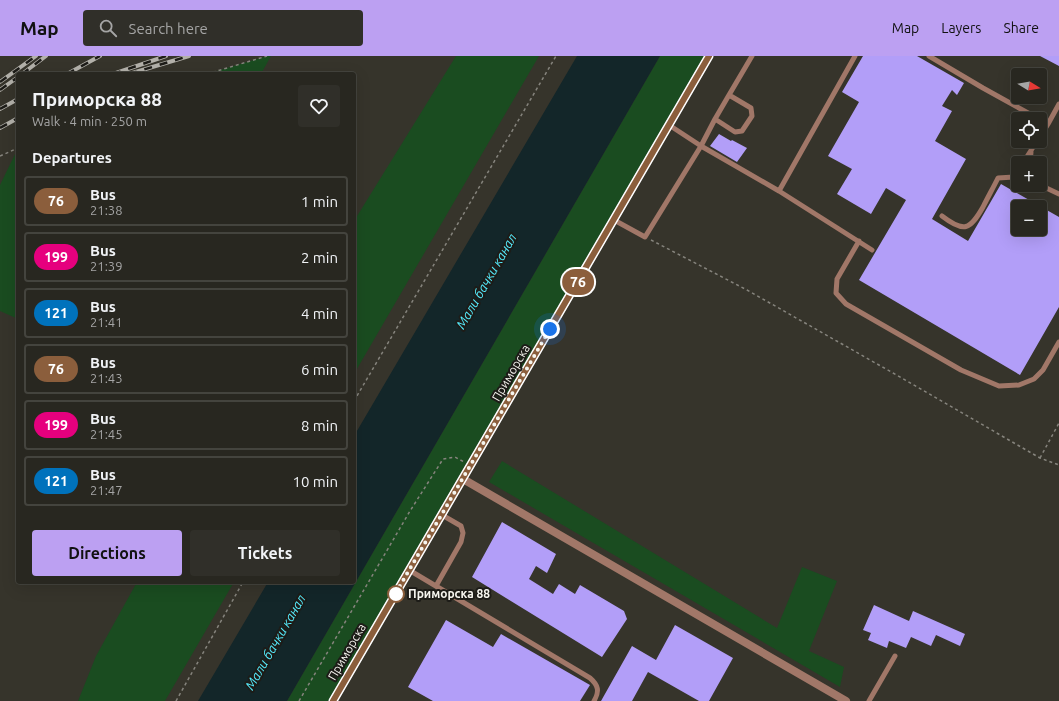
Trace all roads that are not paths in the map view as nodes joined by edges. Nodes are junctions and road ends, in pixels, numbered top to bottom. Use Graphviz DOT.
graph roads {
  1 [pos="709,56"];
  2 [pos="752,56"];
  3 [pos="854,56"];
  4 [pos="929,56"];
  5 [pos="729,95"];
  6 [pos="1059,104"];
  7 [pos="1027,112"];
  8 [pos="715,119"];
  9 [pos="1048,124"];
  10 [pos="669,125"];
  11 [pos="700,146"];
  12 [pos="1033,148"];
  13 [pos="1031,152"];
  14 [pos="1028,156"];
  15 [pos="1031,156"];
  16 [pos="1011,177"];
  17 [pos="1047,188"];
  18 [pos="778,191"];
  19 [pos="1059,194"];
  20 [pos="942,216"];
  21 [pos="614,220"];
  22 [pos="859,241"];
  23 [pos="872,250"];
  24 [pos="1059,342"];
  25 [pos="463,479"];
  26 [pos="442,515"];
  27 [pos="410,570"];
  28 [pos="436,586"];
  29 [pos="895,656"];
  30 [pos="333,701"];
  31 [pos="594,701"];
  32 [pos="846,701"];
  33 [pos="869,701"];
  1 -- 10 [label="street, Приморска"];
  2 -- 5 [label="lane"];
  3 -- 18 [label="lane"];
  4 -- 7 [label="lane"];
  5 -- 8 [label="lane"];
  5 -- 8 [label="lane"];
  6 -- 9 [label="lane"];
  8 -- 11 [label="lane"];
  10 -- 11 [label="lane"];
  10 -- 21 [label="street, Приморска"];
  11 -- 18 [label="lane"];
  11 -- 21 [label="lane"];
  12 -- 13 [label="lane"];
  13 -- 14 [label="lane"];
  13 -- 15 [label="lane"];
  16 -- 20 [label="lane"];
  17 -- 19 [label="lane"];
  18 -- 22 [label="lane"];
  21 -- 25 [label="street, Приморска"];
  22 -- 23 [label="lane"];
  22 -- 24 [label="lane"];
  25 -- 26 [label="street, Приморска"];
  25 -- 32 [label="street"];
  26 -- 27 [label="street, Приморска"];
  26 -- 28 [label="lane"];
  27 -- 28 [label="lane"];
  27 -- 30 [label="street, Приморска"];
  28 -- 31 [label="lane"];
  29 -- 33 [label="lane"];
}
